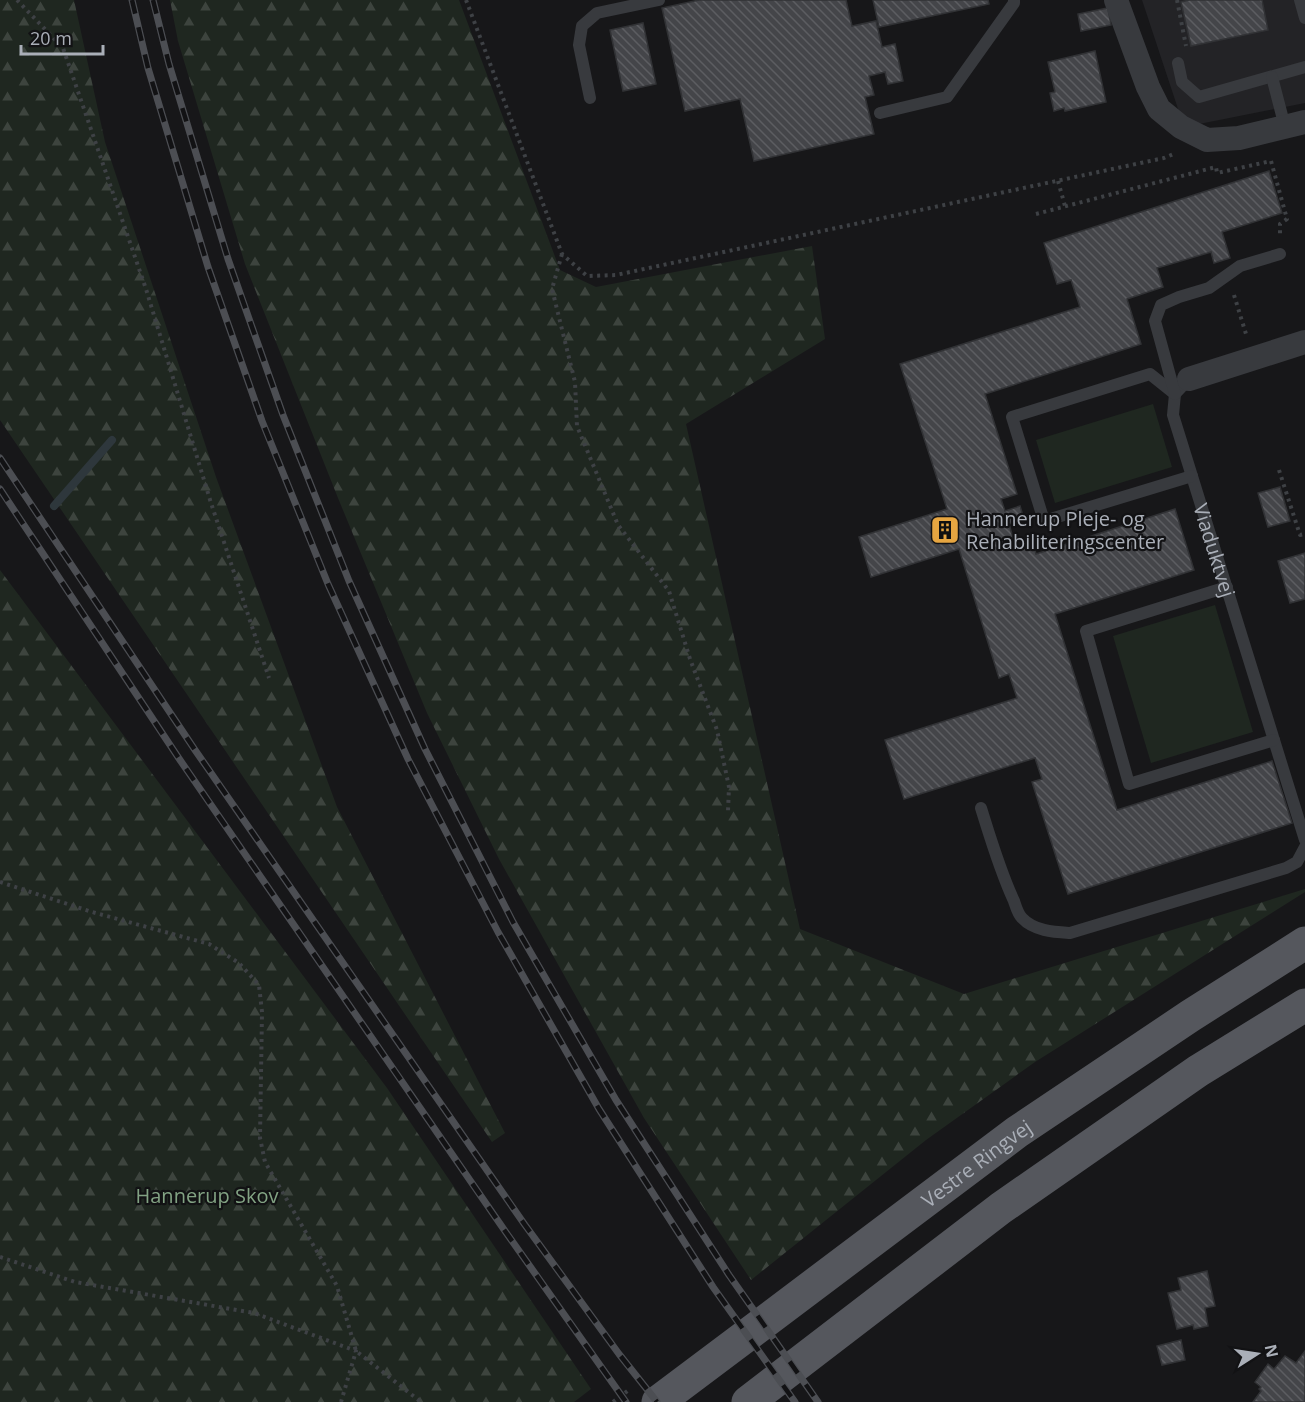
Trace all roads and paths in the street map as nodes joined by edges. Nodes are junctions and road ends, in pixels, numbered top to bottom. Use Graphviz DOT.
graph roads {
  1 [pos="17,0"];
  2 [pos="466,0"];
  3 [pos="658,0"];
  4 [pos="1014,0"];
  5 [pos="1116,0"];
  6 [pos="1300,0"];
  7 [pos="1305,18"];
  8 [pos="1178,63"];
  9 [pos="1305,67"];
  10 [pos="1272,77"];
  11 [pos="590,98"];
  12 [pos="880,113"];
  13 [pos="1295,124"];
  14 [pos="1207,140"];
  15 [pos="1058,181"];
  16 [pos="1065,206"];
  17 [pos="1036,214"];
  18 [pos="562,254"];
  19 [pos="1280,254"];
  20 [pos="1228,274"];
  21 [pos="1305,342"];
  22 [pos="1254,359"];
  23 [pos="1182,386"];
  24 [pos="1279,470"];
  25 [pos="1192,476"];
  26 [pos="1305,534"];
  27 [pos="1227,587"];
  28 [pos="269,678"];
  29 [pos="1274,740"];
  30 [pos="981,808"];
  31 [pos="728,811"];
  32 [pos="1305,840"];
  33 [pos="1305,847"];
  34 [pos="0,882"];
  35 [pos="1305,942"];
  36 [pos="1305,1005"];
  37 [pos="0,1257"];
  38 [pos="356,1351"];
  39 [pos="341,1402"];
  40 [pos="421,1402"];
  41 [pos="658,1402"];
  42 [pos="748,1402"];
  1 -- 28 [label="path"];
  2 -- 18 [label="path"];
  3 -- 11 [label="lane"];
  4 -- 12 [label="lane"];
  5 -- 14 [label="street"];
  6 -- 7 [label="lane"];
  8 -- 10 [label="lane"];
  9 -- 10 [label="lane"];
  10 -- 13 [label="lane"];
  13 -- 14 [label="street"];
  14 -- 15 [label="path"];
  15 -- 16 [label="path"];
  15 -- 18 [label="path"];
  16 -- 17 [label="path"];
  16 -- 19 [label="path"];
  18 -- 31 [label="path"];
  19 -- 20 [label="lane"];
  20 -- 22 [label="path"];
  20 -- 23 [label="lane, Viaduktvej"];
  21 -- 22 [label="street"];
  22 -- 23 [label="street"];
  23 -- 25 [label="lane, Viaduktvej"];
  23 -- 25 [label="lane"];
  24 -- 26 [label="path"];
  25 -- 27 [label="lane, Viaduktvej"];
  27 -- 29 [label="lane, Viaduktvej"];
  27 -- 29 [label="lane"];
  29 -- 32 [label="lane, Viaduktvej"];
  30 -- 33 [label="lane"];
  34 -- 38 [label="path"];
  35 -- 41 [label="main road, Vestre Ringvej"];
  36 -- 42 [label="main road"];
  37 -- 38 [label="path"];
  38 -- 39 [label="path"];
  38 -- 40 [label="path"];
}
